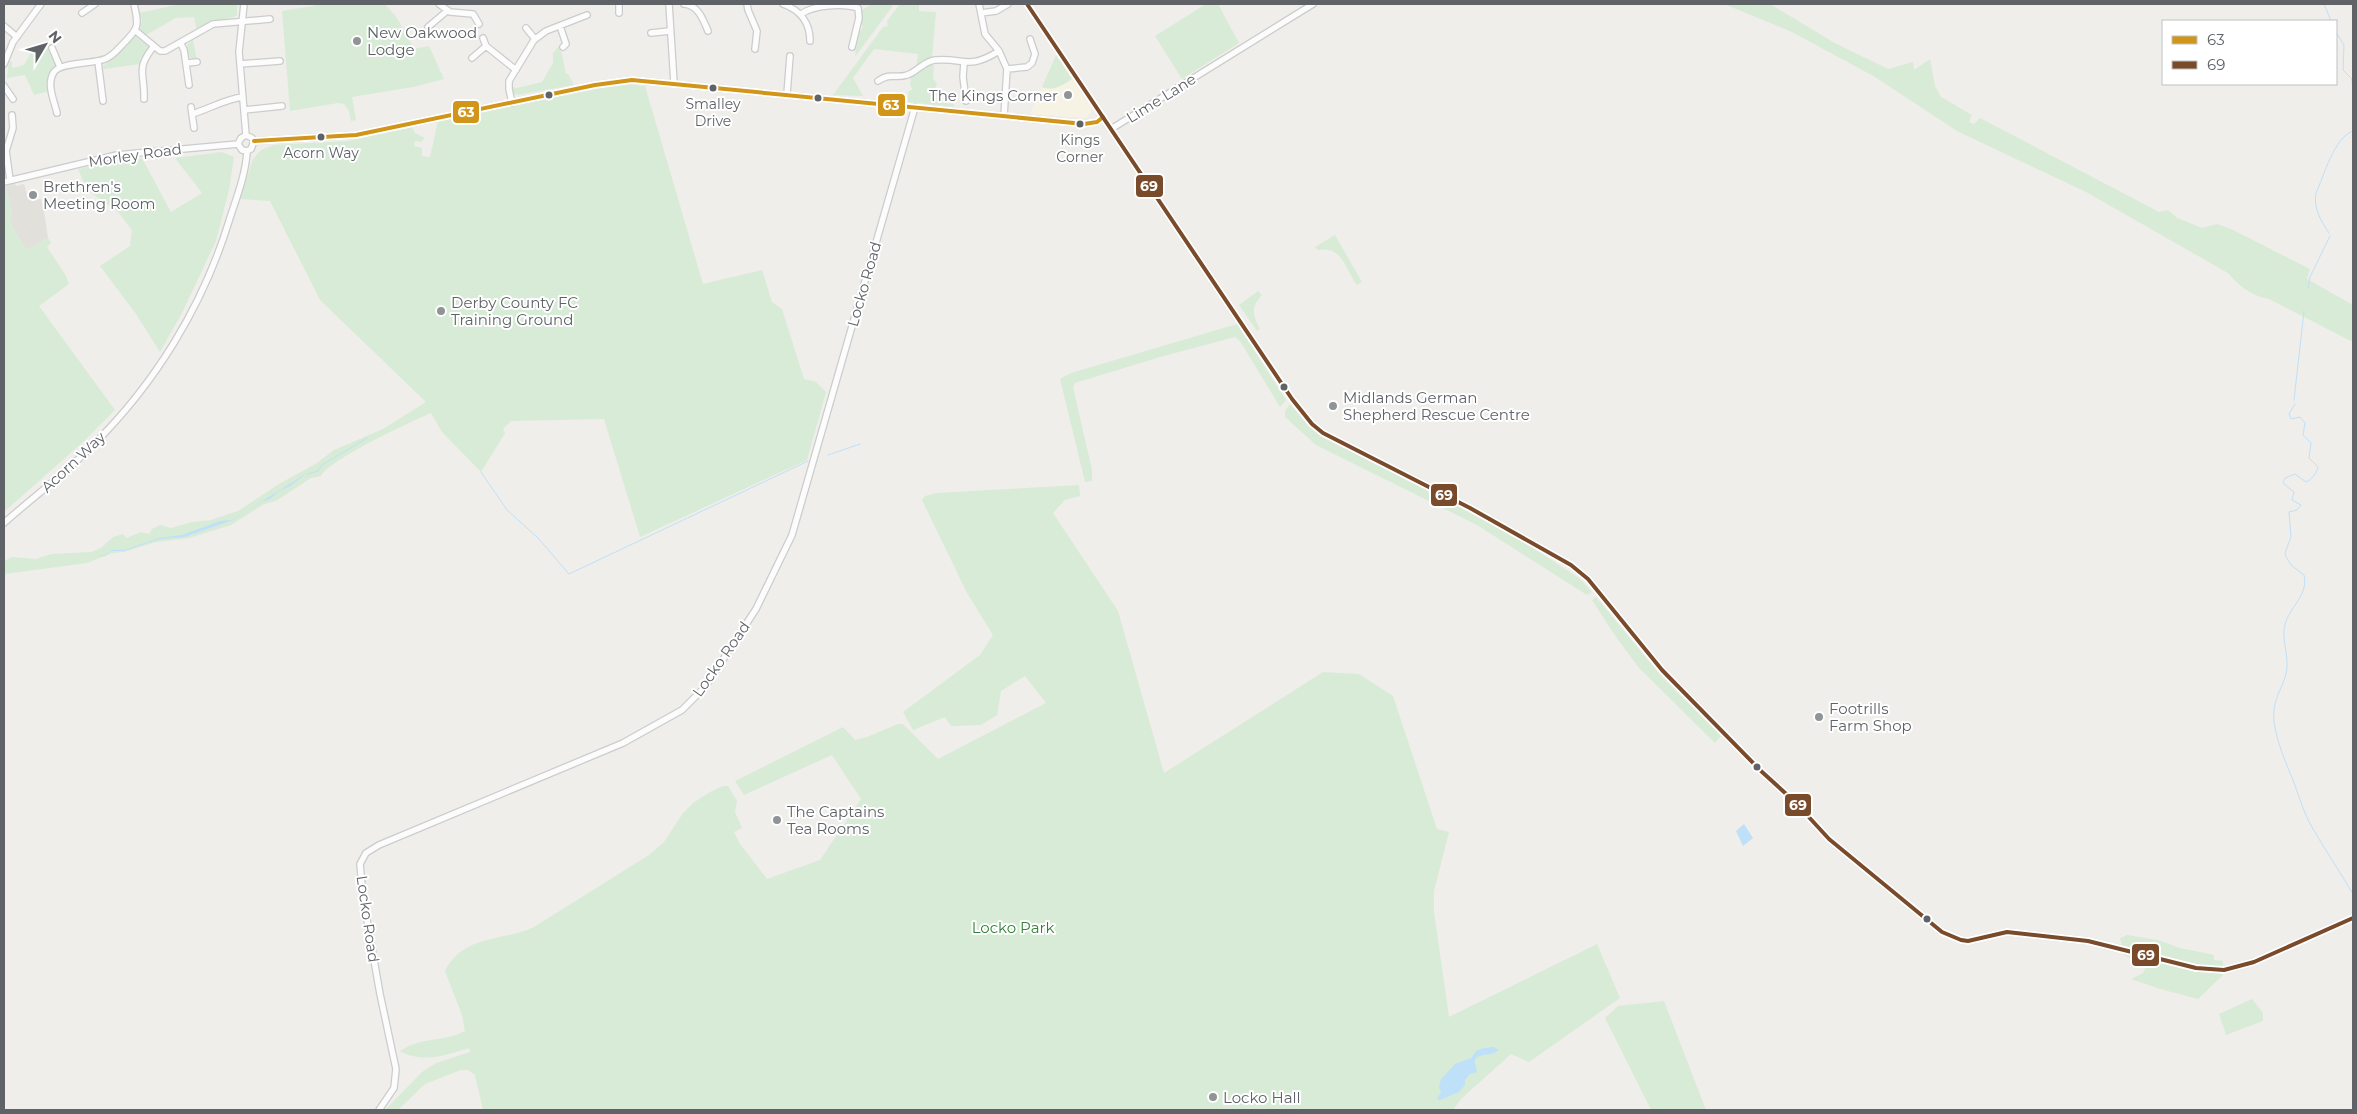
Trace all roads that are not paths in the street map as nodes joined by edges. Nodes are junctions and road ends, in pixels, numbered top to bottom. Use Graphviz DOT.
graph roads {
  1 [pos="41,4"];
  2 [pos="95,4"];
  3 [pos="134,4"];
  4 [pos="244,4"];
  5 [pos="438,4"];
  6 [pos="619,4"];
  7 [pos="669,4"];
  8 [pos="684,4"];
  9 [pos="748,4"];
  10 [pos="783,4"];
  11 [pos="978,4"];
  12 [pos="1027,4"];
  13 [pos="1313,4"];
  14 [pos="838,5"];
  15 [pos="1004,5"];
  16 [pos="447,11"];
  17 [pos="82,13"];
  18 [pos="981,13"];
  19 [pos="587,14"];
  20 [pos="620,14"];
  21 [pos="800,14"];
  22 [pos="270,19"];
  23 [pos="242,22"];
  24 [pos="479,24"];
  25 [pos="4,26"];
  26 [pos="560,26"];
  27 [pos="428,27"];
  28 [pos="526,28"];
  29 [pos="708,30"];
  30 [pos="136,31"];
  31 [pos="670,31"];
  32 [pos="651,33"];
  33 [pos="17,37"];
  34 [pos="484,38"];
  35 [pos="535,39"];
  36 [pos="1030,39"];
  37 [pos="810,41"];
  38 [pos="181,44"];
  39 [pos="154,46"];
  40 [pos="486,46"];
  41 [pos="563,47"];
  42 [pos="852,47"];
  43 [pos="52,48"];
  44 [pos="755,49"];
  45 [pos="999,51"];
  46 [pos="790,56"];
  47 [pos="472,58"];
  48 [pos="98,61"];
  49 [pos="280,61"];
  50 [pos="197,62"];
  51 [pos="187,63"];
  52 [pos="964,63"];
  53 [pos="4,64"];
  54 [pos="240,64"];
  55 [pos="60,67"];
  56 [pos="1007,69"];
  57 [pos="516,70"];
  58 [pos="878,81"];
  59 [pos="674,83"];
  60 [pos="189,85"];
  61 [pos="4,86"];
  62 [pos="787,94"];
  63 [pos="243,97"];
  64 [pos="13,99"];
  65 [pos="144,99"];
  66 [pos="103,100"];
  67 [pos="966,101"];
  68 [pos="512,103"];
  69 [pos="282,106"];
  70 [pos="191,107"];
  71 [pos="915,107"];
  72 [pos="244,110"];
  73 [pos="57,113"];
  74 [pos="192,114"];
  75 [pos="12,115"];
  76 [pos="1004,116"];
  77 [pos="1104,117"];
  78 [pos="194,128"];
  79 [pos="1111,129"];
  80 [pos="246,135"];
  81 [pos="254,142"];
  82 [pos="238,144"];
  83 [pos="247,151"];
  84 [pos="7,181"];
  85 [pos="4,524"];
  86 [pos="2352,919"];
  87 [pos="2353,926"];
  88 [pos="379,1110"];
  1 -- 33 [label="street"];
  2 -- 17 [label="street"];
  3 -- 30 [label="street"];
  4 -- 23 [label="street"];
  5 -- 16 [label="street"];
  6 -- 20 [label="street"];
  7 -- 31 [label="street"];
  8 -- 29 [label="street"];
  9 -- 44 [label="street"];
  10 -- 21 [label="street"];
  11 -- 18 [label="street"];
  12 -- 77 [label="street, Lime Lane"];
  13 -- 79 [label="street, Lime Lane"];
  14 -- 21 [label="street"];
  14 -- 42 [label="street"];
  15 -- 18 [label="street"];
  16 -- 24 [label="street"];
  16 -- 27 [label="street"];
  18 -- 45 [label="street"];
  19 -- 26 [label="street"];
  21 -- 37 [label="street"];
  22 -- 23 [label="street"];
  23 -- 38 [label="street"];
  23 -- 54 [label="street"];
  25 -- 33 [label="street"];
  26 -- 35 [label="street"];
  26 -- 41 [label="street"];
  28 -- 35 [label="street"];
  30 -- 39 [label="street"];
  30 -- 48 [label="street"];
  31 -- 32 [label="street"];
  31 -- 59 [label="street"];
  33 -- 53 [label="street"];
  34 -- 40 [label="street"];
  35 -- 57 [label="street"];
  36 -- 56 [label="street"];
  38 -- 39 [label="street"];
  38 -- 51 [label="street"];
  39 -- 65 [label="street"];
  40 -- 47 [label="street"];
  40 -- 57 [label="street"];
  43 -- 55 [label="street"];
  45 -- 52 [label="street"];
  45 -- 56 [label="street"];
  46 -- 62 [label="street"];
  48 -- 55 [label="street"];
  48 -- 66 [label="street"];
  49 -- 54 [label="street"];
  50 -- 51 [label="street"];
  51 -- 60 [label="street"];
  52 -- 58 [label="street"];
  52 -- 67 [label="street"];
  54 -- 63 [label="street"];
  55 -- 73 [label="street"];
  56 -- 76 [label="street"];
  57 -- 68 [label="street"];
  59 -- 62 [label="street"];
  59 -- 68 [label="street"];
  61 -- 64 [label="street"];
  62 -- 71 [label="street"];
  63 -- 72 [label="street"];
  63 -- 74 [label="street"];
  68 -- 81 [label="street"];
  69 -- 72 [label="street"];
  70 -- 74 [label="street"];
  71 -- 76 [label="street"];
  71 -- 88 [label="street, Locko Road"];
  72 -- 80 [label="street"];
  74 -- 78 [label="street"];
  75 -- 84 [label="street"];
  76 -- 77 [label="street"];
  77 -- 79 [label="street, Lime Lane"];
  79 -- 86 [label="street"];
  80 -- 81 [label="street"];
  80 -- 82 [label="street"];
  81 -- 83 [label="street"];
  82 -- 83 [label="street"];
  82 -- 84 [label="street, Morley Road"];
  83 -- 85 [label="street, Acorn Way"];
  86 -- 87 [label="street"];
}
